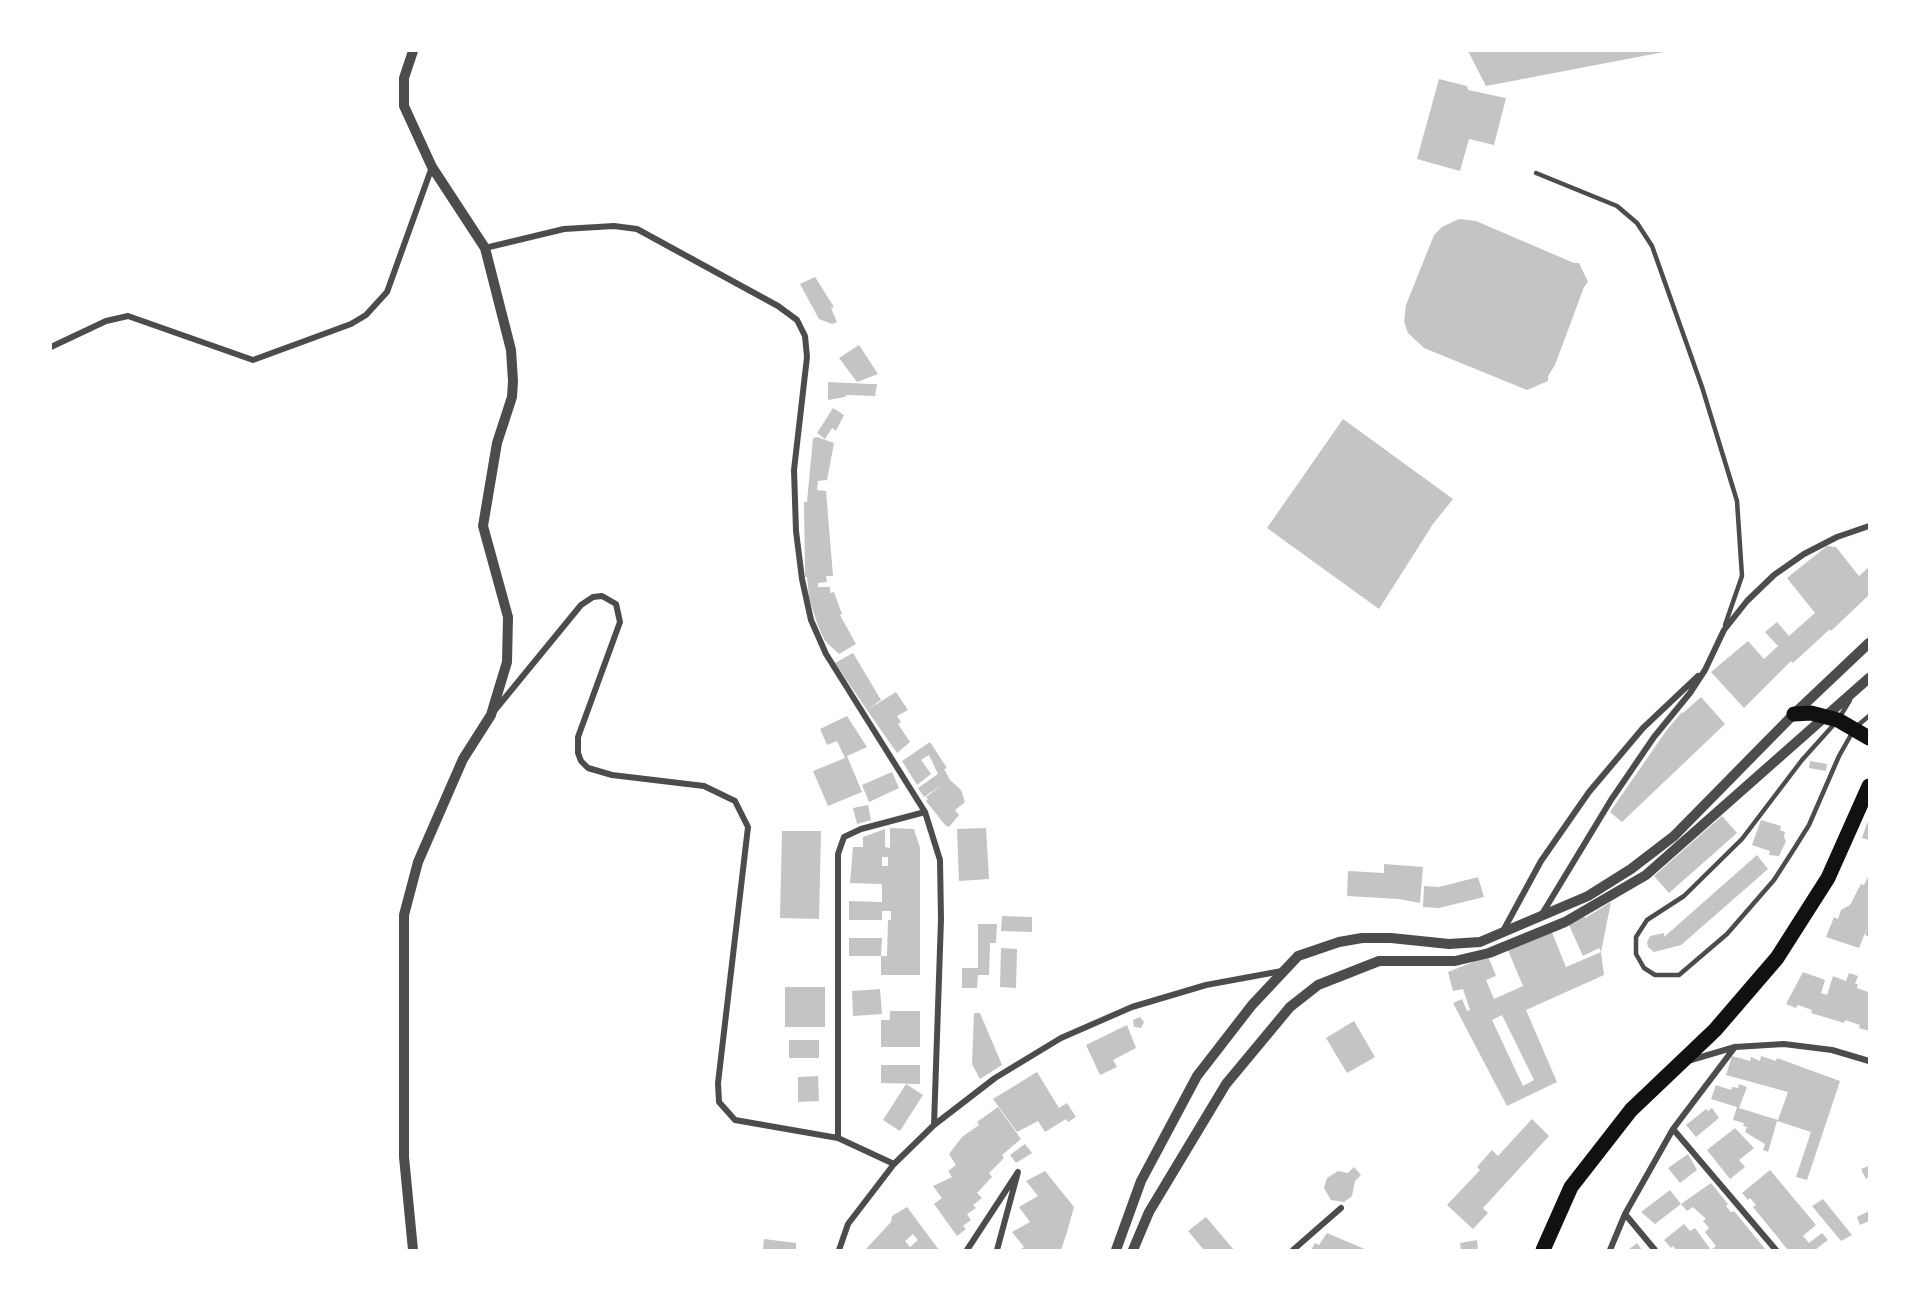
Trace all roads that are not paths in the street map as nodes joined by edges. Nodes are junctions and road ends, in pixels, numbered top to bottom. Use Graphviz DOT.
graph roads {
  1 [pos="413,51"];
  2 [pos="432,167"];
  3 [pos="1536,173"];
  4 [pos="485,248"];
  5 [pos="51,347"];
  6 [pos="1869,526"];
  7 [pos="1724,630"];
  8 [pos="1869,643"];
  9 [pos="1705,670"];
  10 [pos="1869,678"];
  11 [pos="1794,714"];
  12 [pos="491,715"];
  13 [pos="1869,716"];
  14 [pos="1833,718"];
  15 [pos="1855,729"];
  16 [pos="1869,738"];
  17 [pos="1869,786"];
  18 [pos="925,812"];
  19 [pos="1540,917"];
  20 [pos="1501,935"];
  21 [pos="1282,971"];
  22 [pos="1735,1047"];
  23 [pos="1869,1061"];
  24 [pos="1680,1063"];
  25 [pos="934,1125"];
  26 [pos="1673,1130"];
  27 [pos="838,1138"];
  28 [pos="894,1164"];
  29 [pos="1341,1208"];
  30 [pos="1625,1214"];
  31 [pos="413,1250"];
  32 [pos="839,1250"];
  33 [pos="967,1250"];
  34 [pos="997,1250"];
  35 [pos="1116,1250"];
  36 [pos="1132,1250"];
  37 [pos="1293,1250"];
  38 [pos="1543,1250"];
  39 [pos="1610,1250"];
  40 [pos="1655,1250"];
  41 [pos="1776,1250"];
  1 -- 2 [label="street"];
  2 -- 4 [label="street"];
  2 -- 5 [label="street"];
  3 -- 7 [label="lane"];
  4 -- 12 [label="street"];
  4 -- 18 [label="street"];
  6 -- 7 [label="street"];
  7 -- 9 [label="street"];
  8 -- 11 [label="street"];
  9 -- 19 [label="street"];
  9 -- 20 [label="street"];
  10 -- 14 [label="street"];
  11 -- 14 [label="main road"];
  11 -- 19 [label="street"];
  12 -- 27 [label="street"];
  12 -- 31 [label="street"];
  13 -- 15 [label="lane"];
  14 -- 15 [label="main road"];
  14 -- 15 [label="lane"];
  14 -- 36 [label="street"];
  15 -- 16 [label="main road"];
  17 -- 24 [label="main road"];
  18 -- 25 [label="street"];
  18 -- 27 [label="street"];
  19 -- 20 [label="street"];
  20 -- 21 [label="street"];
  21 -- 25 [label="street"];
  21 -- 35 [label="street"];
  22 -- 23 [label="street"];
  22 -- 24 [label="street"];
  22 -- 26 [label="street"];
  24 -- 38 [label="main road"];
  25 -- 28 [label="street"];
  26 -- 30 [label="street"];
  26 -- 41 [label="street"];
  27 -- 28 [label="street"];
  28 -- 32 [label="street"];
  29 -- 37 [label="street"];
  30 -- 39 [label="street"];
  30 -- 40 [label="street"];
  33 -- 34 [label="street"];
}
